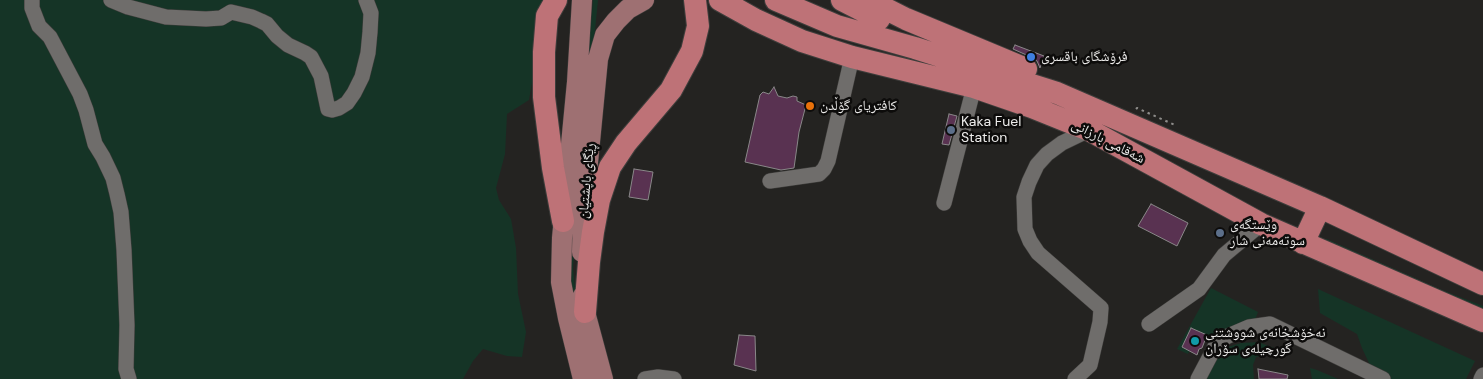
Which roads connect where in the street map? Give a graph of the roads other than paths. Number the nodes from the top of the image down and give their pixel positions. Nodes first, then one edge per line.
1 (32, 0) edge
2 (111, 0) edge
3 (366, 0) edge
4 (556, 0) edge
5 (582, 0) edge
6 (644, 0) edge
7 (694, 0) edge
8 (720, 0) edge
9 (776, 0) edge
10 (842, 0) edge
11 (868, 0) edge
12 (852, 57) junction
13 (974, 87) junction
14 (1057, 93) junction
15 (1106, 114) junction
16 (1089, 130) junction
17 (770, 181) dead end
18 (944, 203) dead end
19 (1320, 207) junction
20 (563, 221) junction
21 (1261, 224) junction
22 (1303, 242) junction
23 (1483, 284) edge
24 (585, 312) junction
25 (1483, 321) edge
26 (1149, 324) dead end
27 (1483, 376) edge
28 (128, 379) edge
29 (583, 379) edge
30 (603, 379) edge
31 (645, 379) edge
32 (674, 379) edge
33 (1074, 379) edge
34 (1198, 379) edge
35 (1383, 379) edge
36 (1482, 379) edge

1 - 28 street
2 - 3 street
4 - 20 highway
5 - 20 main road, ڕێگای باپشتیان
6 - 24 main road, ڕێگای باپشتیان
7 - 24 highway
8 - 12 highway, شەقامی بارزانی
9 - 14 highway, شەقامی بارزانی
10 - 14 highway
11 - 15 highway
12 - 13 highway, شەقامی بارزانی
12 - 17 street
13 - 16 highway, شەقامی بارزانی
13 - 18 street
14 - 15 highway, شەقامی بارزانی
15 - 19 highway, شەقامی بارزانی
16 - 21 highway, شەقامی بارزانی
16 - 33 street
19 - 22 highway
19 - 23 highway, شەقامی بارزانی
20 - 29 main road, ڕێگای باپشتیان
21 - 22 highway, شەقامی بارزانی
21 - 26 street
22 - 25 highway, شەقامی بارزانی
24 - 30 main road, ڕێگای باپشتیان
27 - 36 street
31 - 32 street
34 - 35 street

